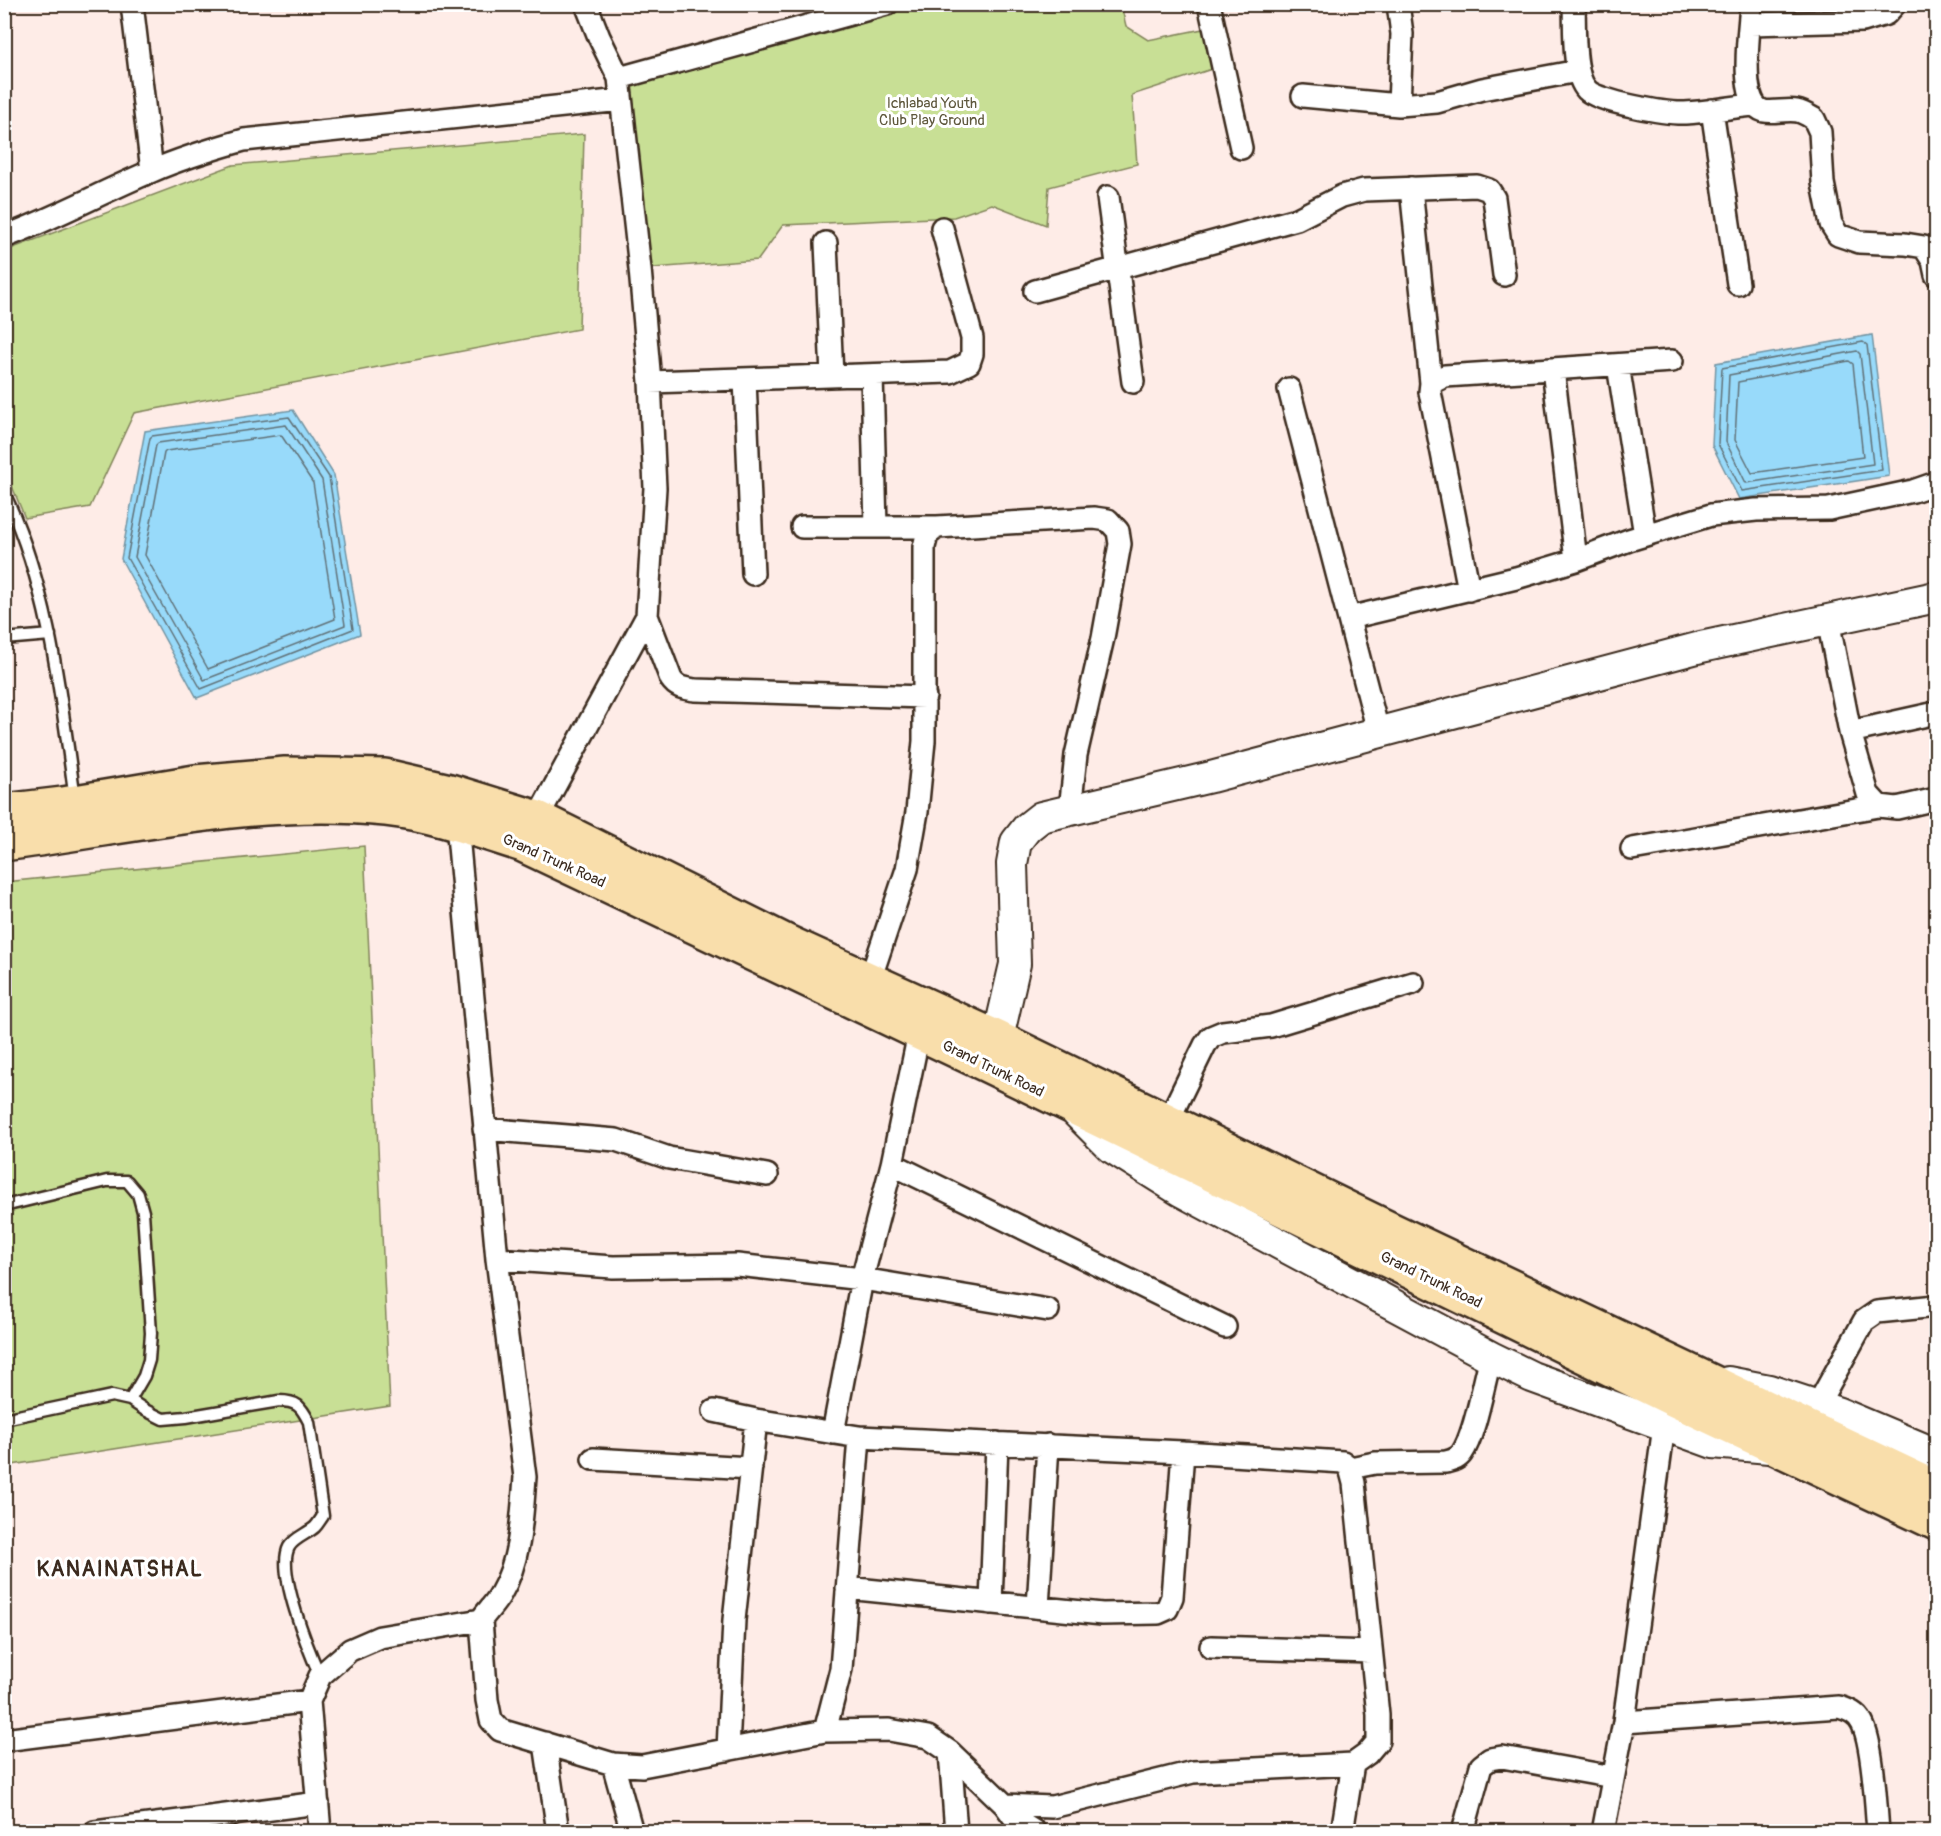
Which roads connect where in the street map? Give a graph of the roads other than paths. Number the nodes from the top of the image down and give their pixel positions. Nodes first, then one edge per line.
1 (132, 4) edge
2 (586, 4) edge
3 (887, 4) edge
4 (1209, 4) edge
5 (1398, 4) edge
6 (1574, 4) edge
7 (1894, 4) edge
8 (1751, 14) edge
9 (1578, 71) junction
10 (619, 78) junction
11 (1303, 96) dead end
12 (621, 100) junction
13 (1399, 105) junction
14 (1754, 105) junction
15 (1712, 110) junction
16 (1241, 148) dead end
17 (152, 171) junction
18 (1411, 188) junction
19 (1108, 197) dead end
20 (942, 228) dead end
21 (4, 237) edge
22 (826, 243) dead end
23 (1935, 265) edge
24 (1119, 268) junction
25 (1504, 275) dead end
26 (1738, 284) dead end
27 (1035, 291) dead end
28 (1672, 361) dead end
29 (1618, 364) junction
30 (1552, 369) junction
31 (872, 375) junction
32 (832, 376) junction
33 (745, 379) junction
34 (650, 382) junction
35 (1132, 382) dead end
36 (1431, 383) junction
37 (1289, 389) dead end
38 (1936, 483) edge
39 (4, 493) edge
40 (802, 527) dead end
41 (876, 527) junction
42 (937, 527) junction
43 (1645, 535) junction
44 (1576, 560) junction
45 (753, 574) dead end
46 (1469, 590) junction
47 (1936, 597) edge
48 (647, 616) junction
49 (1349, 618) junction
50 (1828, 620) junction
51 (50, 635) junction
52 (4, 639) edge
53 (925, 697) junction
54 (1936, 712) edge
55 (1378, 731) junction
56 (1850, 732) junction
57 (1936, 799) edge
58 (76, 802) junction
59 (1879, 806) junction
60 (1070, 810) junction
61 (4, 811) edge
62 (457, 824) junction
63 (531, 831) junction
64 (4, 844) edge
65 (1632, 849) dead end
66 (870, 980) junction
67 (1413, 983) dead end
68 (919, 1033) junction
69 (998, 1038) junction
70 (1070, 1105) junction
71 (1168, 1121) junction
72 (484, 1129) junction
73 (892, 1164) junction
74 (767, 1175) dead end
75 (4, 1206) edge
76 (497, 1259) junction
77 (862, 1279) junction
78 (1936, 1306) edge
79 (1048, 1310) dead end
80 (1226, 1327) dead end
81 (1491, 1357) junction
82 (1704, 1378) junction
83 (130, 1400) junction
84 (1817, 1406) junction
85 (714, 1411) dead end
86 (4, 1419) edge
87 (756, 1420) junction
88 (1664, 1426) junction
89 (833, 1433) junction
90 (859, 1437) junction
91 (997, 1443) junction
92 (1048, 1445) junction
93 (1778, 1449) junction
94 (1183, 1452) junction
95 (1936, 1454) edge
96 (592, 1459) dead end
97 (751, 1468) junction
98 (1350, 1468) junction
99 (1936, 1488) edge
100 (1936, 1523) edge
101 (847, 1588) junction
102 (991, 1602) junction
103 (1038, 1607) junction
104 (481, 1620) junction
105 (1211, 1647) dead end
106 (1371, 1652) junction
107 (320, 1676) junction
108 (309, 1701) junction
109 (1624, 1722) junction
110 (825, 1731) junction
111 (4, 1740) edge
112 (545, 1743) junction
113 (728, 1750) junction
114 (950, 1752) junction
115 (613, 1764) junction
116 (1353, 1764) junction
117 (1613, 1777) junction
118 (318, 1803) junction
119 (1005, 1805) junction
120 (95, 1832) edge
121 (320, 1832) edge
122 (558, 1832) edge
123 (633, 1832) edge
124 (956, 1832) edge
125 (1035, 1832) edge
126 (1342, 1832) edge
127 (1463, 1832) edge
128 (1603, 1832) edge
129 (1878, 1832) edge

1 - 17 street
2 - 10 street
3 - 10 street
4 - 16 street
5 - 13 street
6 - 9 street
7 - 8 street
8 - 14 street
9 - 13 street
9 - 15 street
10 - 12 street
11 - 13 street
12 - 17 street
12 - 34 street
14 - 15 street
14 - 23 street
15 - 26 street
17 - 21 street
18 - 24 street
18 - 25 street
18 - 36 street
19 - 24 street
20 - 31 street
22 - 32 street
24 - 27 street
24 - 35 street
28 - 29 street
29 - 30 street
29 - 43 street
30 - 36 street
30 - 44 street
31 - 32 street
31 - 41 street
32 - 33 street
33 - 34 street
33 - 45 street
34 - 48 street
36 - 46 street
37 - 49 street
38 - 43 street
39 - 51 lane
40 - 41 street
41 - 42 street
42 - 53 street
42 - 60 street
43 - 44 street
44 - 46 street
46 - 49 street
47 - 50 street
48 - 53 street
48 - 63 street
49 - 55 street
50 - 55 street
50 - 56 street
51 - 52 lane
51 - 58 lane
53 - 66 street
54 - 56 street
55 - 60 street
56 - 59 street
57 - 59 street
58 - 61 highway, Grand Trunk Road
58 - 63 highway, Grand Trunk Road
59 - 65 street
60 - 69 street
62 - 63 highway, Grand Trunk Road
62 - 64 highway, Grand Trunk Road
62 - 72 street
63 - 66 highway, Grand Trunk Road
63 - 68 highway, Grand Trunk Road
66 - 69 highway, Grand Trunk Road
67 - 71 street
68 - 70 highway, Grand Trunk Road
68 - 73 street
69 - 71 highway, Grand Trunk Road
70 - 81 street
70 - 93 highway, Grand Trunk Road
71 - 82 highway, Grand Trunk Road
72 - 74 street
72 - 76 street
73 - 77 street
73 - 80 street
75 - 83 lane
76 - 77 street
76 - 104 street
77 - 79 street
77 - 89 street
78 - 84 street
81 - 88 street
81 - 98 street
82 - 84 street
82 - 99 highway, Grand Trunk Road
83 - 86 lane
83 - 107 lane
84 - 95 street
85 - 87 street
87 - 89 street
87 - 97 street
88 - 93 street
88 - 109 street
89 - 90 street
90 - 91 street
90 - 101 street
91 - 92 street
91 - 102 street
92 - 94 street
92 - 103 street
93 - 100 highway, Grand Trunk Road
94 - 98 street
94 - 103 street
96 - 97 street
97 - 113 street
98 - 106 street
101 - 102 street
101 - 110 street
102 - 103 street
104 - 107 street
104 - 112 street
105 - 106 street
106 - 116 street
107 - 108 street
108 - 111 street
108 - 118 street
109 - 117 street
109 - 129 street
110 - 113 street
110 - 114 street
112 - 115 street
112 - 122 street
113 - 115 street
114 - 119 street
114 - 124 street
115 - 123 street
116 - 119 street
116 - 126 street
117 - 127 street
117 - 128 street
118 - 120 street
118 - 121 street
119 - 125 street

